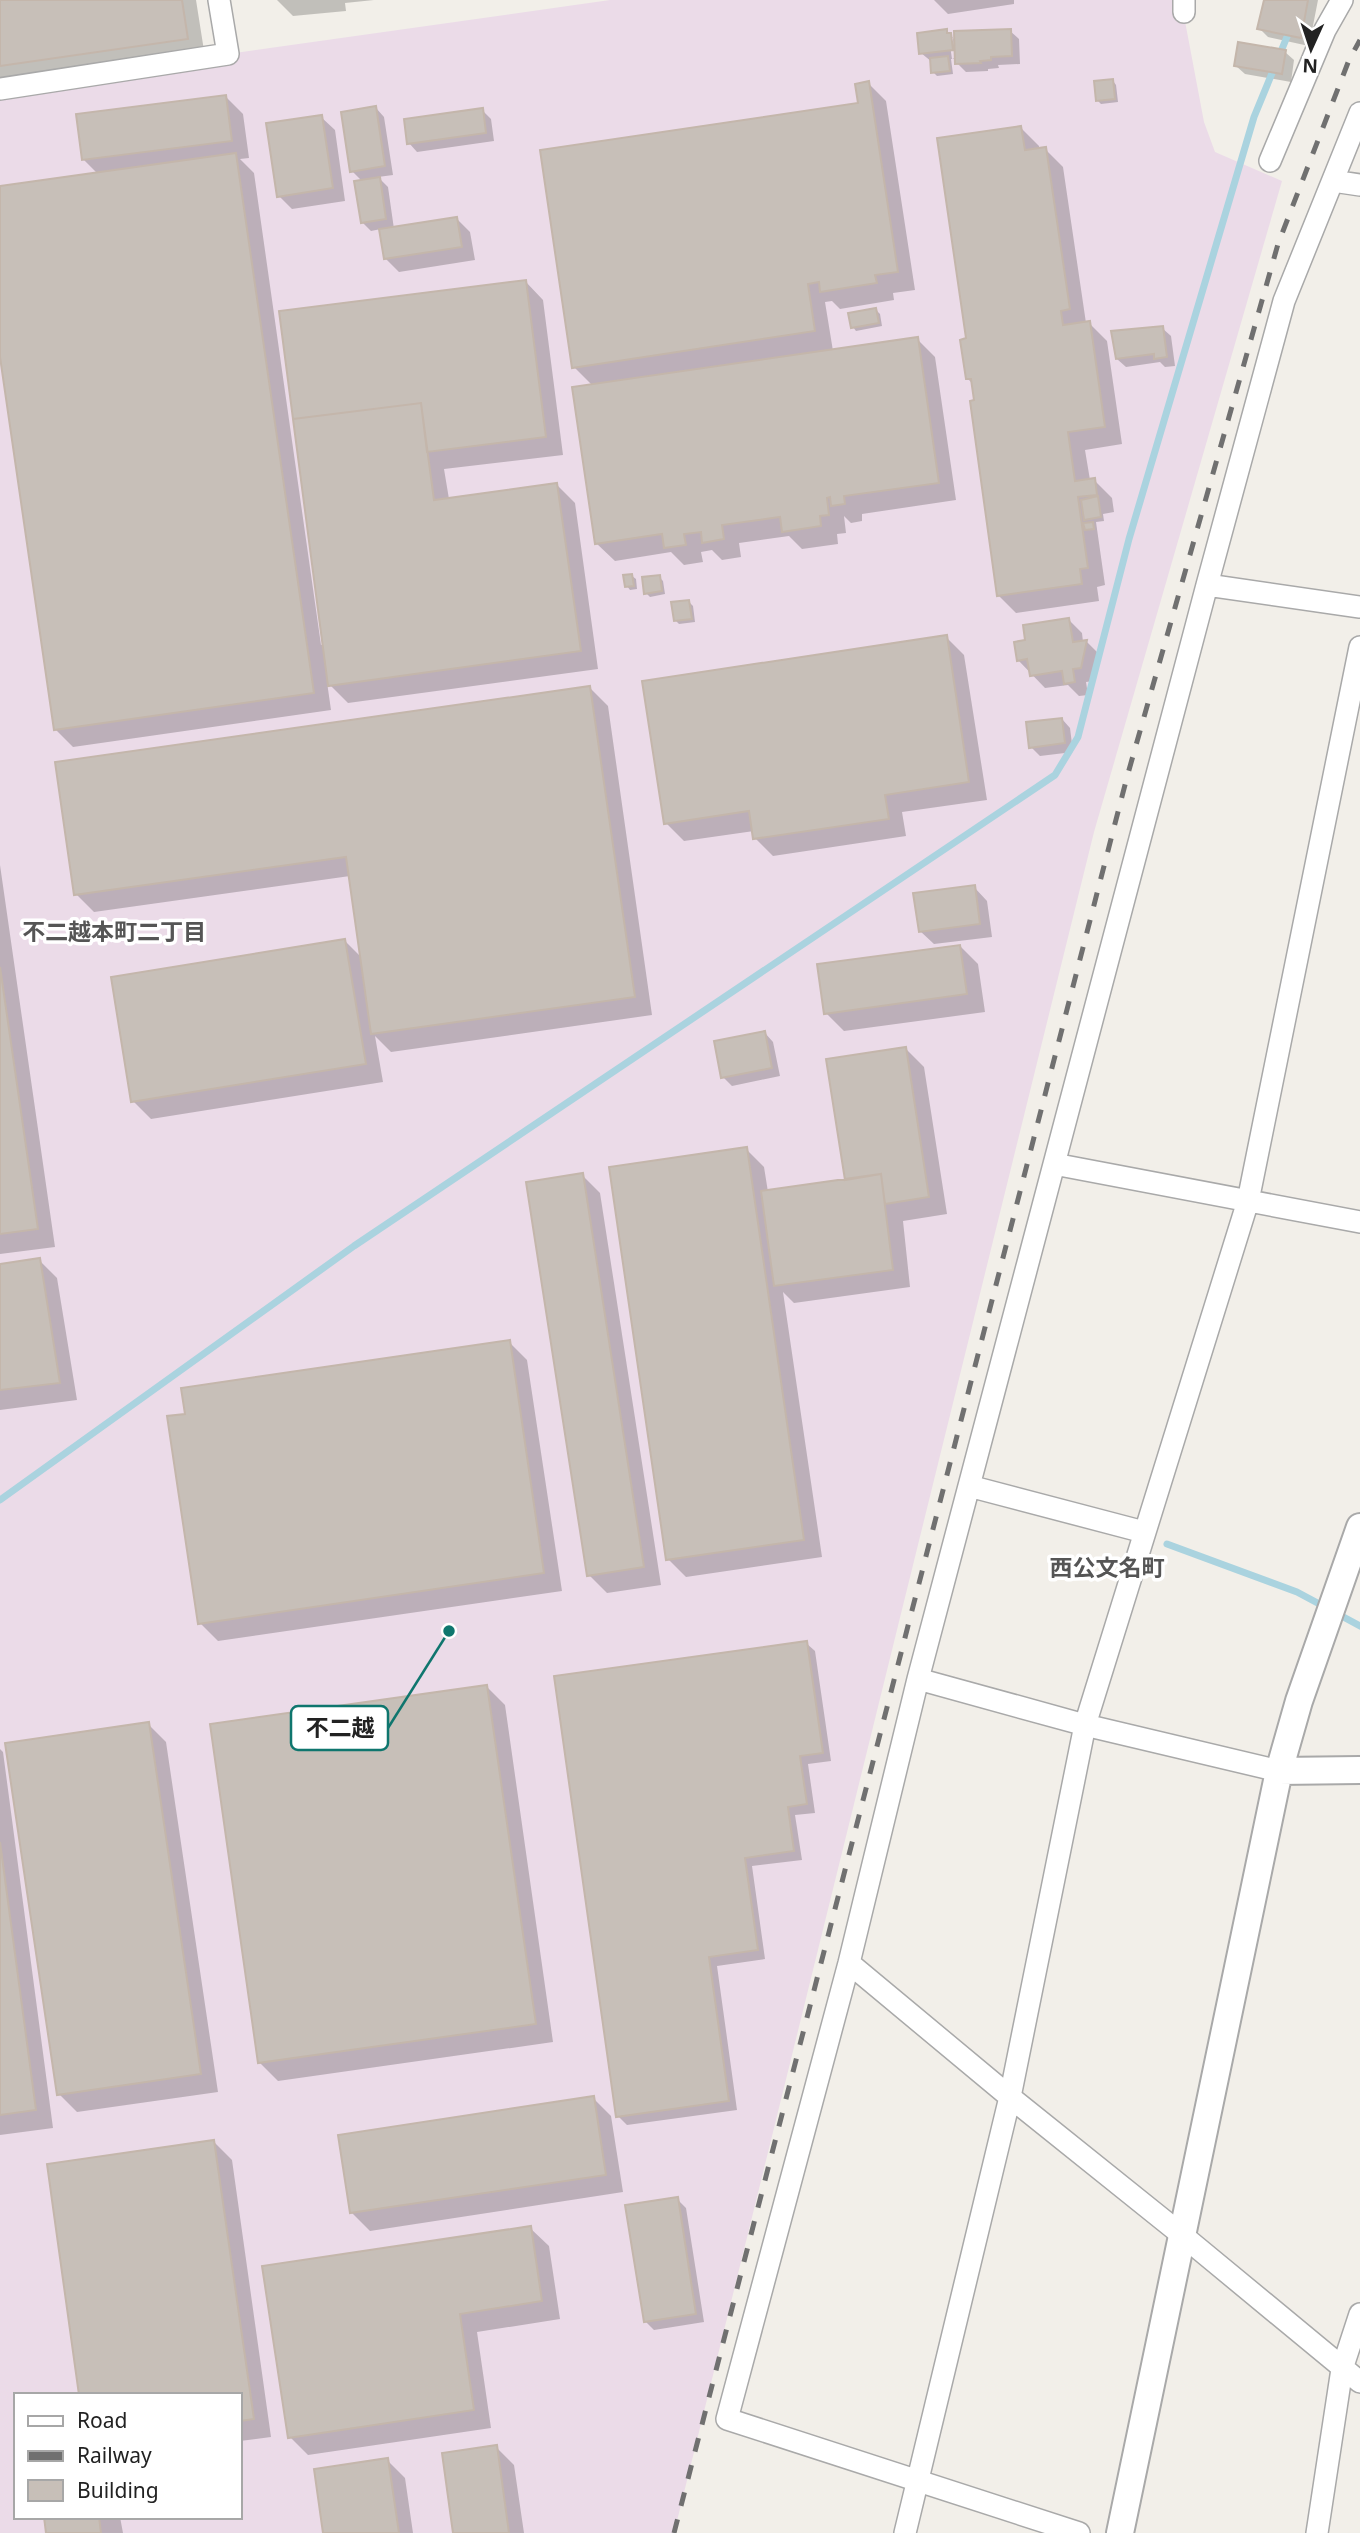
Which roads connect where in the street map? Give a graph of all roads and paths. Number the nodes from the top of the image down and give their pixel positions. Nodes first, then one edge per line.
1 (219, 0) edge
2 (1342, 0) edge
3 (0, 89) edge
4 (1360, 113) edge
5 (1270, 161) dead end
6 (1334, 181) junction
7 (1360, 185) edge
8 (1207, 585) junction
9 (1360, 607) edge
10 (1360, 647) edge
11 (1054, 1164) junction
12 (1248, 1201) junction
13 (1360, 1222) edge
14 (969, 1486) junction
15 (1360, 1527) edge
16 (1144, 1532) junction
17 (918, 1679) junction
18 (1085, 1725) junction
19 (1360, 1770) edge
20 (1279, 1771) junction
21 (849, 1963) junction
22 (1010, 2097) junction
23 (1182, 2235) junction
24 (1360, 2314) edge
25 (1342, 2369) junction
26 (1360, 2382) edge
27 (918, 2482) junction
28 (905, 2533) edge
29 (1079, 2533) edge
30 (1120, 2533) edge
31 (1317, 2533) edge

1 - 3 street
2 - 5 street
4 - 6 street
6 - 7 street
6 - 8 street
8 - 9 street
8 - 11 street
10 - 12 street
11 - 12 street
11 - 14 street
12 - 13 street
12 - 16 street
14 - 16 street
14 - 17 street
15 - 20 street
16 - 18 street
17 - 18 street
17 - 21 street
18 - 20 street
18 - 22 street
19 - 20 street
20 - 23 street
21 - 22 street
21 - 27 street
22 - 23 street
22 - 27 street
23 - 25 street
23 - 30 street
24 - 25 street
25 - 26 street
25 - 31 street
27 - 28 street
27 - 29 street

